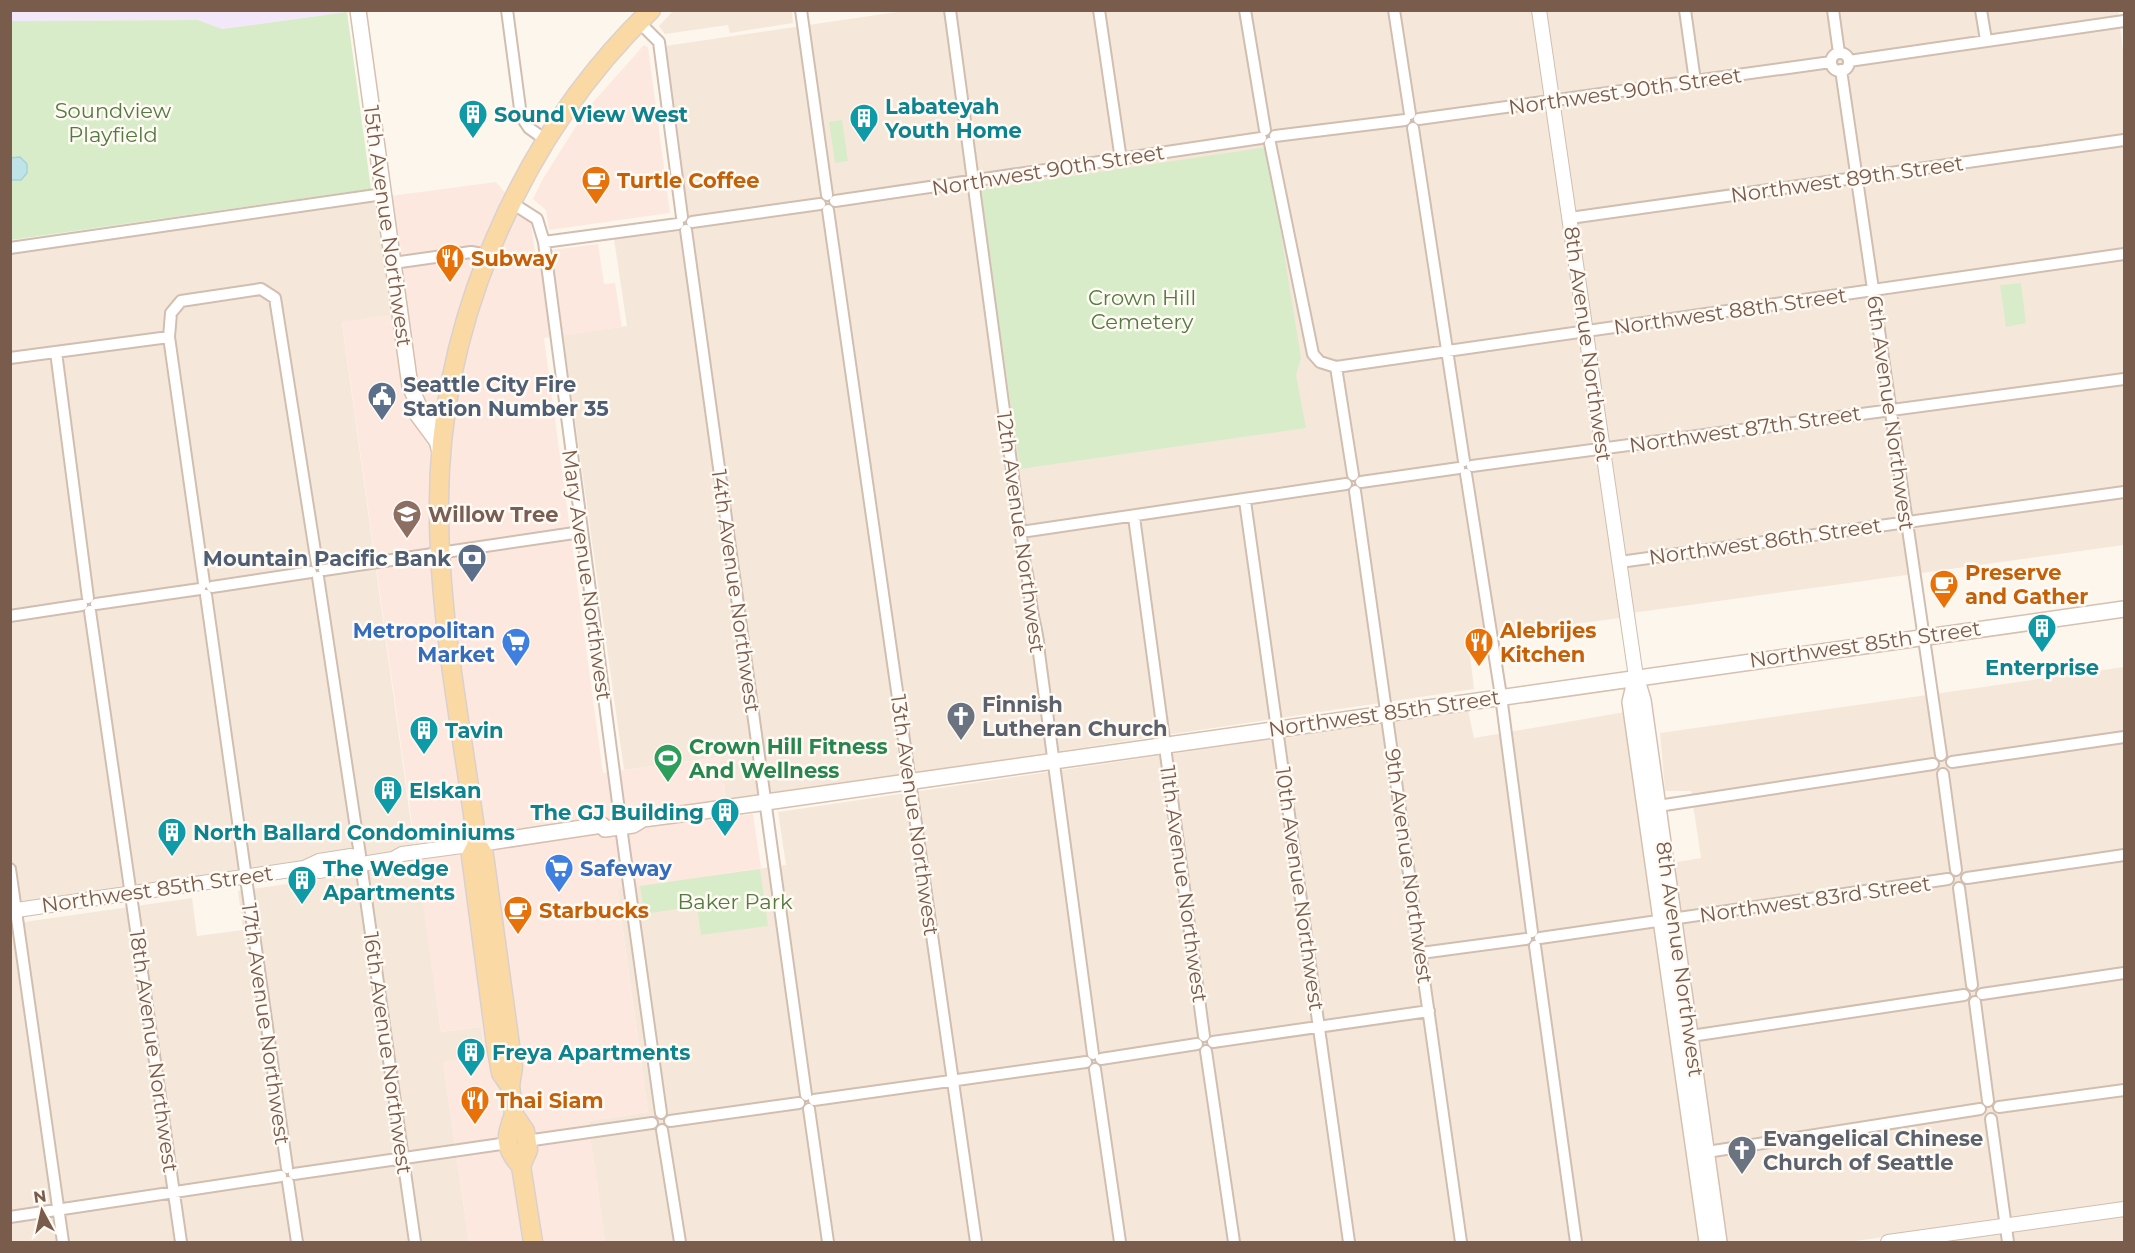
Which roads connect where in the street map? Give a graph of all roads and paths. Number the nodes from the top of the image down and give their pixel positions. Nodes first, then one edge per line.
1 (358, 10) edge
2 (507, 10) edge
3 (801, 10) edge
4 (950, 10) edge
5 (1099, 10) edge
6 (1245, 10) edge
7 (1394, 10) edge
8 (1539, 10) edge
9 (1685, 10) edge
10 (1833, 10) edge
11 (1981, 10) edge
12 (645, 16) edge
13 (2124, 21) edge
14 (1986, 40) junction
15 (1839, 53) junction
16 (1849, 61) junction
17 (1831, 62) junction
18 (1841, 70) junction
19 (1695, 81) junction
20 (1552, 100) junction
21 (1411, 120) junction
22 (1268, 137) junction
23 (2124, 140) edge
24 (547, 141) junction
25 (1121, 160) junction
26 (1857, 177) junction
27 (972, 182) junction
28 (383, 194) junction
29 (828, 202) junction
30 (512, 203) junction
31 (1570, 218) junction
32 (684, 223) junction
33 (544, 242) junction
34 (10, 248) edge
35 (2124, 254) edge
36 (489, 255) junction
37 (393, 263) junction
38 (1873, 291) junction
39 (171, 313) joint
40 (1586, 331) junction
41 (169, 337) junction
42 (1447, 350) junction
43 (56, 352) junction
44 (10, 357) edge
45 (1336, 367) junction
46 (2124, 379) edge
47 (410, 386) junction
48 (1891, 410) junction
49 (445, 424) junction
50 (1603, 448) junction
51 (442, 457) junction
52 (1465, 467) junction
53 (1354, 483) junction
54 (2124, 492) edge
55 (1245, 501) junction
56 (1134, 517) junction
57 (1907, 520) junction
58 (581, 532) junction
59 (1021, 532) junction
60 (440, 553) junction
61 (1620, 562) junction
62 (318, 571) junction
63 (206, 589) junction
64 (89, 605) junction
65 (2124, 609) edge
66 (10, 616) edge
67 (1924, 635) junction
68 (1636, 676) junction
69 (1501, 696) junction
70 (1387, 712) junction
71 (1277, 728) junction
72 (2124, 737) edge
73 (1165, 744) junction
74 (1941, 755) junction
75 (1052, 760) junction
76 (1952, 762) junction
77 (1933, 764) junction
78 (1943, 774) junction
79 (910, 781) junction
80 (765, 802) junction
81 (1658, 806) junction
82 (620, 823) junction
83 (477, 844) junction
84 (2124, 855) edge
85 (360, 860) junction
86 (10, 869) edge
87 (1956, 870) junction
88 (245, 876) junction
89 (1966, 878) junction
90 (1948, 879) junction
91 (1959, 888) junction
92 (132, 892) junction
93 (13, 910) edge
94 (1667, 920) junction
95 (1533, 939) junction
96 (1421, 953) junction
97 (2124, 973) edge
98 (1972, 985) junction
99 (1964, 995) junction
100 (1978, 998) junction
101 (1429, 1011) junction
102 (493, 1019) junction
103 (1320, 1027) junction
104 (1691, 1036) junction
105 (1205, 1043) junction
106 (510, 1047) junction
107 (1094, 1061) junction
108 (953, 1081) junction
109 (510, 1086) junction
110 (2124, 1090) edge
111 (1988, 1101) junction
112 (807, 1102) junction
113 (1999, 1107) junction
114 (1980, 1109) junction
115 (661, 1113) junction
116 (1991, 1119) junction
117 (670, 1121) junction
118 (652, 1123) junction
119 (663, 1131) junction
120 (517, 1142) junction
121 (1707, 1152) junction
122 (403, 1159) junction
123 (287, 1175) junction
124 (173, 1191) junction
125 (58, 1209) junction
126 (2124, 1209) edge
127 (10, 1216) edge
128 (2006, 1226) junction
129 (63, 1242) edge
130 (181, 1242) edge
131 (297, 1242) edge
132 (415, 1242) edge
133 (533, 1242) edge
134 (680, 1242) edge
135 (828, 1242) edge
136 (976, 1242) edge
137 (1120, 1242) edge
138 (1234, 1242) edge
139 (1349, 1242) edge
140 (1461, 1242) edge
141 (1576, 1242) edge
142 (1707, 1242) edge
143 (1719, 1242) edge
144 (1888, 1242) edge
145 (2008, 1242) edge

1 - 28 main road, 15th Avenue Northwest
2 - 24 street
3 - 29 street, 13th Avenue Northwest
4 - 27 street, 12th Avenue Northwest
5 - 25 street
6 - 22 street
7 - 21 street
8 - 20 street, 8th Avenue Northwest
9 - 19 street
10 - 15 street
11 - 14 street
12 - 24 main road
12 - 32 street, 14th Avenue Northwest
13 - 14 street
14 - 16 street
15 - 16 street
15 - 17 street
16 - 18 street
17 - 18 street
17 - 19 street, Northwest 90th Street
18 - 26 street, 6th Avenue Northwest
19 - 20 street, Northwest 90th Street
20 - 21 street, Northwest 90th Street
20 - 31 street, 8th Avenue Northwest
21 - 22 street, Northwest 90th Street
21 - 42 street
22 - 25 street, Northwest 90th Street
22 - 45 street
23 - 26 street, Northwest 89th Street
24 - 30 main road
25 - 27 street, Northwest 90th Street
26 - 31 street, Northwest 89th Street
26 - 38 street, 6th Avenue Northwest
27 - 29 street, Northwest 90th Street
27 - 59 street, 12th Avenue Northwest
28 - 34 street
28 - 37 main road, 15th Avenue Northwest
29 - 32 street, Northwest 90th Street
29 - 79 street, 13th Avenue Northwest
30 - 33 street, Mary Avenue Northwest
30 - 36 main road
31 - 40 street, 8th Avenue Northwest
32 - 33 street, Northwest 90th Street
32 - 80 street, 14th Avenue Northwest
33 - 58 street, Mary Avenue Northwest
35 - 38 street, Northwest 88th Street
36 - 37 street
36 - 49 main road
37 - 47 main road, 15th Avenue Northwest
38 - 40 street, Northwest 88th Street
38 - 48 street, 6th Avenue Northwest
39 - 41 street, 17th Avenue Northwest
39 - 62 street, 16th Avenue Northwest
40 - 42 street, Northwest 88th Street
40 - 50 street, 8th Avenue Northwest
41 - 43 street
41 - 63 street, 17th Avenue Northwest
42 - 45 street, Northwest 88th Street
42 - 52 street
43 - 44 street
43 - 64 street, 18th Avenue Northwest
45 - 53 street, 9th Avenue Northwest
46 - 48 street, Northwest 87th Street
47 - 49 main road, 15th Avenue Northwest
47 - 51 main road
48 - 50 street, Northwest 87th Street
48 - 57 street, 6th Avenue Northwest
49 - 51 main road
50 - 52 street, Northwest 87th Street
50 - 61 street, 8th Avenue Northwest
51 - 60 main road
52 - 53 street, Northwest 87th Street
52 - 69 street
53 - 55 street, Northwest 87th Street
53 - 70 street, 9th Avenue Northwest
54 - 57 street, Northwest 86th Street
55 - 56 street, Northwest 87th Street
55 - 71 street, 10th Avenue Northwest
56 - 59 street, Northwest 87th Street
56 - 73 street, 11th Avenue Northwest
57 - 61 street, Northwest 86th Street
57 - 67 street, 6th Avenue Northwest
58 - 60 street
58 - 82 street, Mary Avenue Northwest
59 - 75 street, 12th Avenue Northwest
60 - 62 street
60 - 83 main road
61 - 68 street, 8th Avenue Northwest
62 - 63 street
62 - 85 street, 16th Avenue Northwest
63 - 64 street
63 - 88 street, 17th Avenue Northwest
64 - 66 street
64 - 92 street, 18th Avenue Northwest
65 - 67 main road, Northwest 85th Street
67 - 68 main road, Northwest 85th Street
67 - 74 street, 6th Avenue Northwest
68 - 69 main road, Northwest 85th Street
68 - 81 main road, 8th Avenue Northwest
68 - 94 main road, 8th Avenue Northwest
69 - 70 main road, Northwest 85th Street
69 - 95 street
70 - 71 main road, Northwest 85th Street
70 - 96 street, 9th Avenue Northwest
71 - 73 main road, Northwest 85th Street
71 - 103 street, 10th Avenue Northwest
72 - 76 street
73 - 75 main road, Northwest 85th Street
73 - 105 street, 11th Avenue Northwest
74 - 76 street
74 - 77 street
75 - 79 main road, Northwest 85th Street
75 - 107 street, 12th Avenue Northwest
76 - 78 street
77 - 78 street
77 - 81 street
78 - 87 street
79 - 80 main road, Northwest 85th Street
79 - 108 street, 13th Avenue Northwest
80 - 82 main road, Northwest 85th Street
80 - 112 street, 14th Avenue Northwest
81 - 94 main road, 8th Avenue Northwest
82 - 83 main road, Northwest 85th Street
82 - 115 street, Mary Avenue Northwest
83 - 85 street, Northwest 85th Street
83 - 102 main road
83 - 106 main road
84 - 89 street
85 - 88 street, Northwest 85th Street
85 - 122 street, 16th Avenue Northwest
86 - 93 street
87 - 89 street
87 - 90 street
88 - 92 street, Northwest 85th Street
88 - 123 street, 17th Avenue Northwest
89 - 91 street
90 - 91 street
90 - 94 street, Northwest 83rd Street
91 - 98 street
92 - 93 street, Northwest 85th Street
92 - 124 street, 18th Avenue Northwest
93 - 125 street
94 - 95 street, Northwest 83rd Street
94 - 104 main road, 8th Avenue Northwest
94 - 142 main road, 8th Avenue Northwest
95 - 96 street, Northwest 83rd Street
95 - 141 street
96 - 101 street, 9th Avenue Northwest
97 - 100 street
98 - 99 street
98 - 100 street
99 - 100 street
99 - 104 street
100 - 111 street
101 - 103 street
101 - 140 street, 9th Avenue Northwest
102 - 106 main road
102 - 109 main road
103 - 105 street
103 - 139 street, 10th Avenue Northwest
104 - 121 main road, 8th Avenue Northwest
105 - 107 street
105 - 138 street, 11th Avenue Northwest
106 - 109 main road
107 - 108 street
107 - 137 street, 12th Avenue Northwest
108 - 112 street
108 - 136 street, 13th Avenue Northwest
109 - 120 main road
110 - 113 street
111 - 113 street
111 - 114 street
112 - 117 street
112 - 135 street, 14th Avenue Northwest
113 - 116 street
114 - 116 street
114 - 121 street
115 - 117 street
115 - 118 street
116 - 128 street
117 - 119 street
118 - 119 street
118 - 120 street
119 - 134 street
120 - 122 street
120 - 133 main road
121 - 143 main road, 8th Avenue Northwest
122 - 123 street
122 - 132 street, 16th Avenue Northwest
123 - 124 street
123 - 131 street, 17th Avenue Northwest
124 - 125 street
124 - 130 street, 18th Avenue Northwest
125 - 127 street
125 - 129 street
126 - 128 street
128 - 144 street
128 - 145 street

